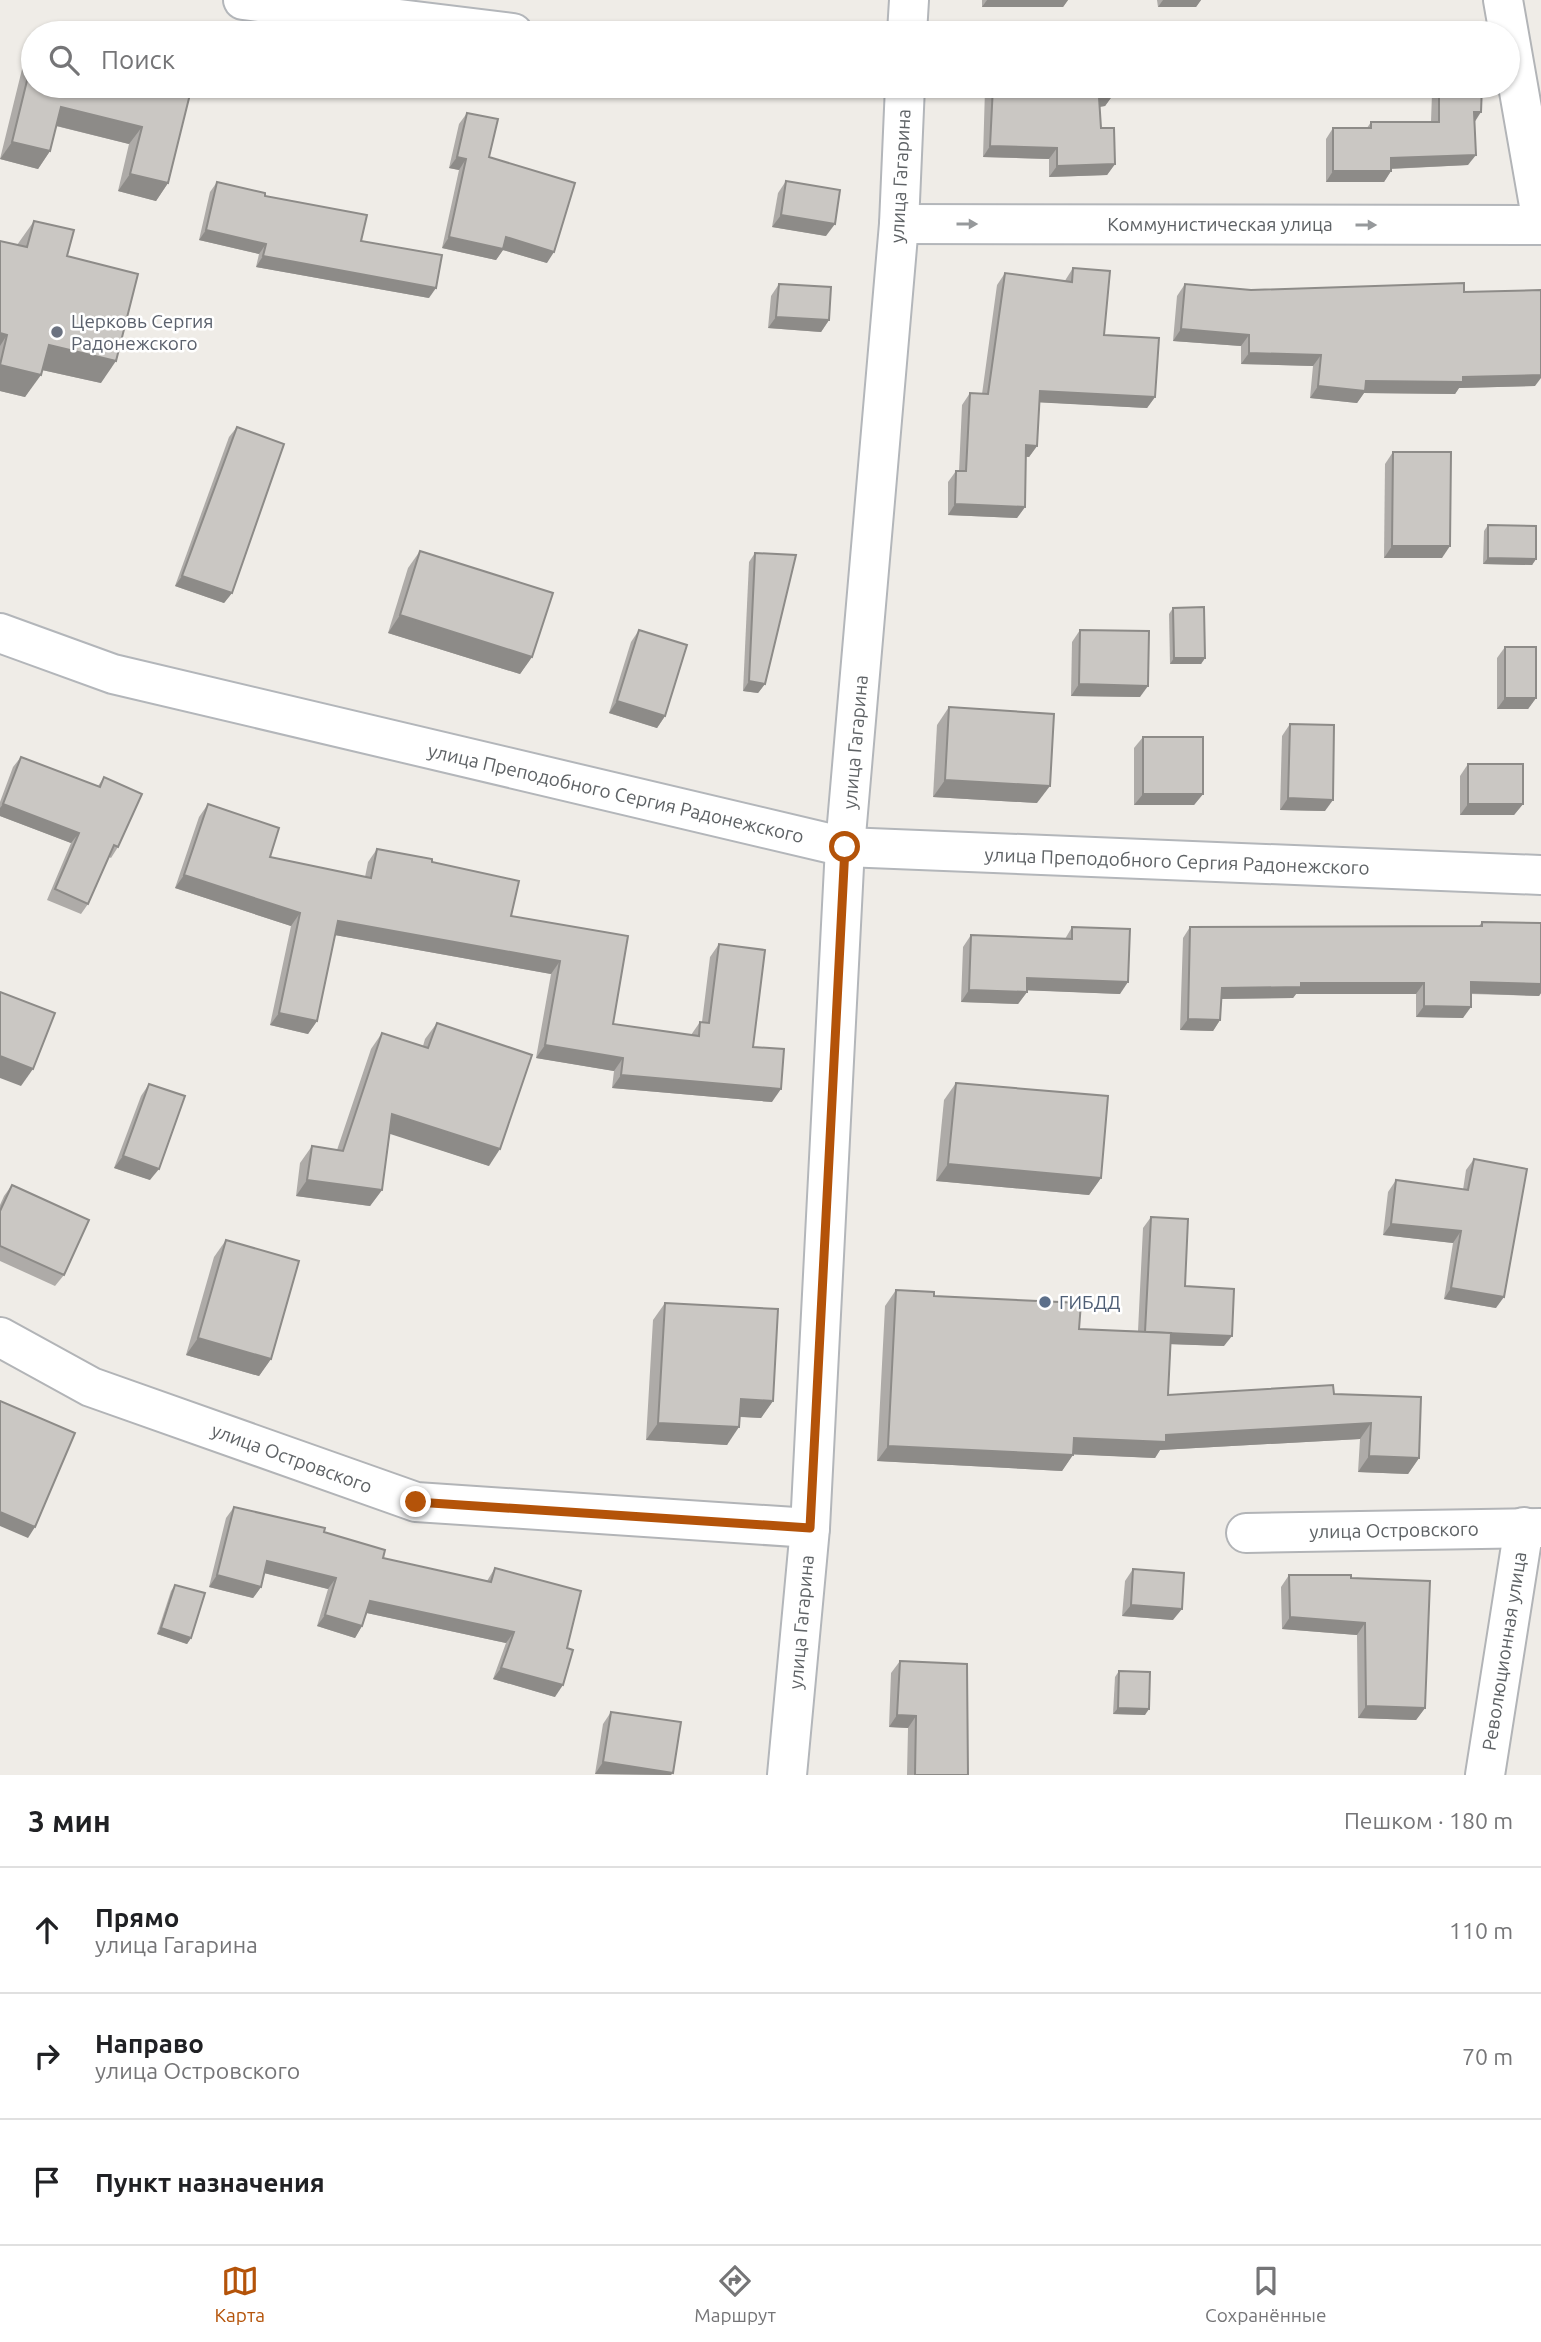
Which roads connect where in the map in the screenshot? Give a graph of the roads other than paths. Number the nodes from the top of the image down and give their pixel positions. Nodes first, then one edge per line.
1 (243, 0) edge
2 (909, 0) edge
3 (1503, 0) edge
4 (415, 21) edge
5 (908, 21) edge
6 (1507, 21) edge
7 (1520, 97) edge
8 (904, 98) edge
9 (1541, 217) edge
10 (899, 224) junction
11 (1541, 225) edge
12 (0, 633) edge
13 (845, 847) junction
14 (1541, 875) edge
15 (0, 1337) edge
16 (1532, 1527) edge
17 (810, 1528) junction
18 (1246, 1533) dead end
19 (787, 1775) edge
20 (1485, 1775) edge

1 - 4 street
2 - 5 street
3 - 6 street
7 - 9 street
8 - 10 street, улица Гагарина
10 -> 11 street, Коммунистическая улица
10 - 13 street, улица Гагарина
12 - 13 street, улица Преподобного Сергия Радонежского
13 - 14 street, улица Преподобного Сергия Радонежского
13 - 17 street, улица Гагарина
15 - 17 street, улица Островского
16 - 18 street, улица Островского
16 - 20 street, Революционная улица
17 - 19 street, улица Гагарина

